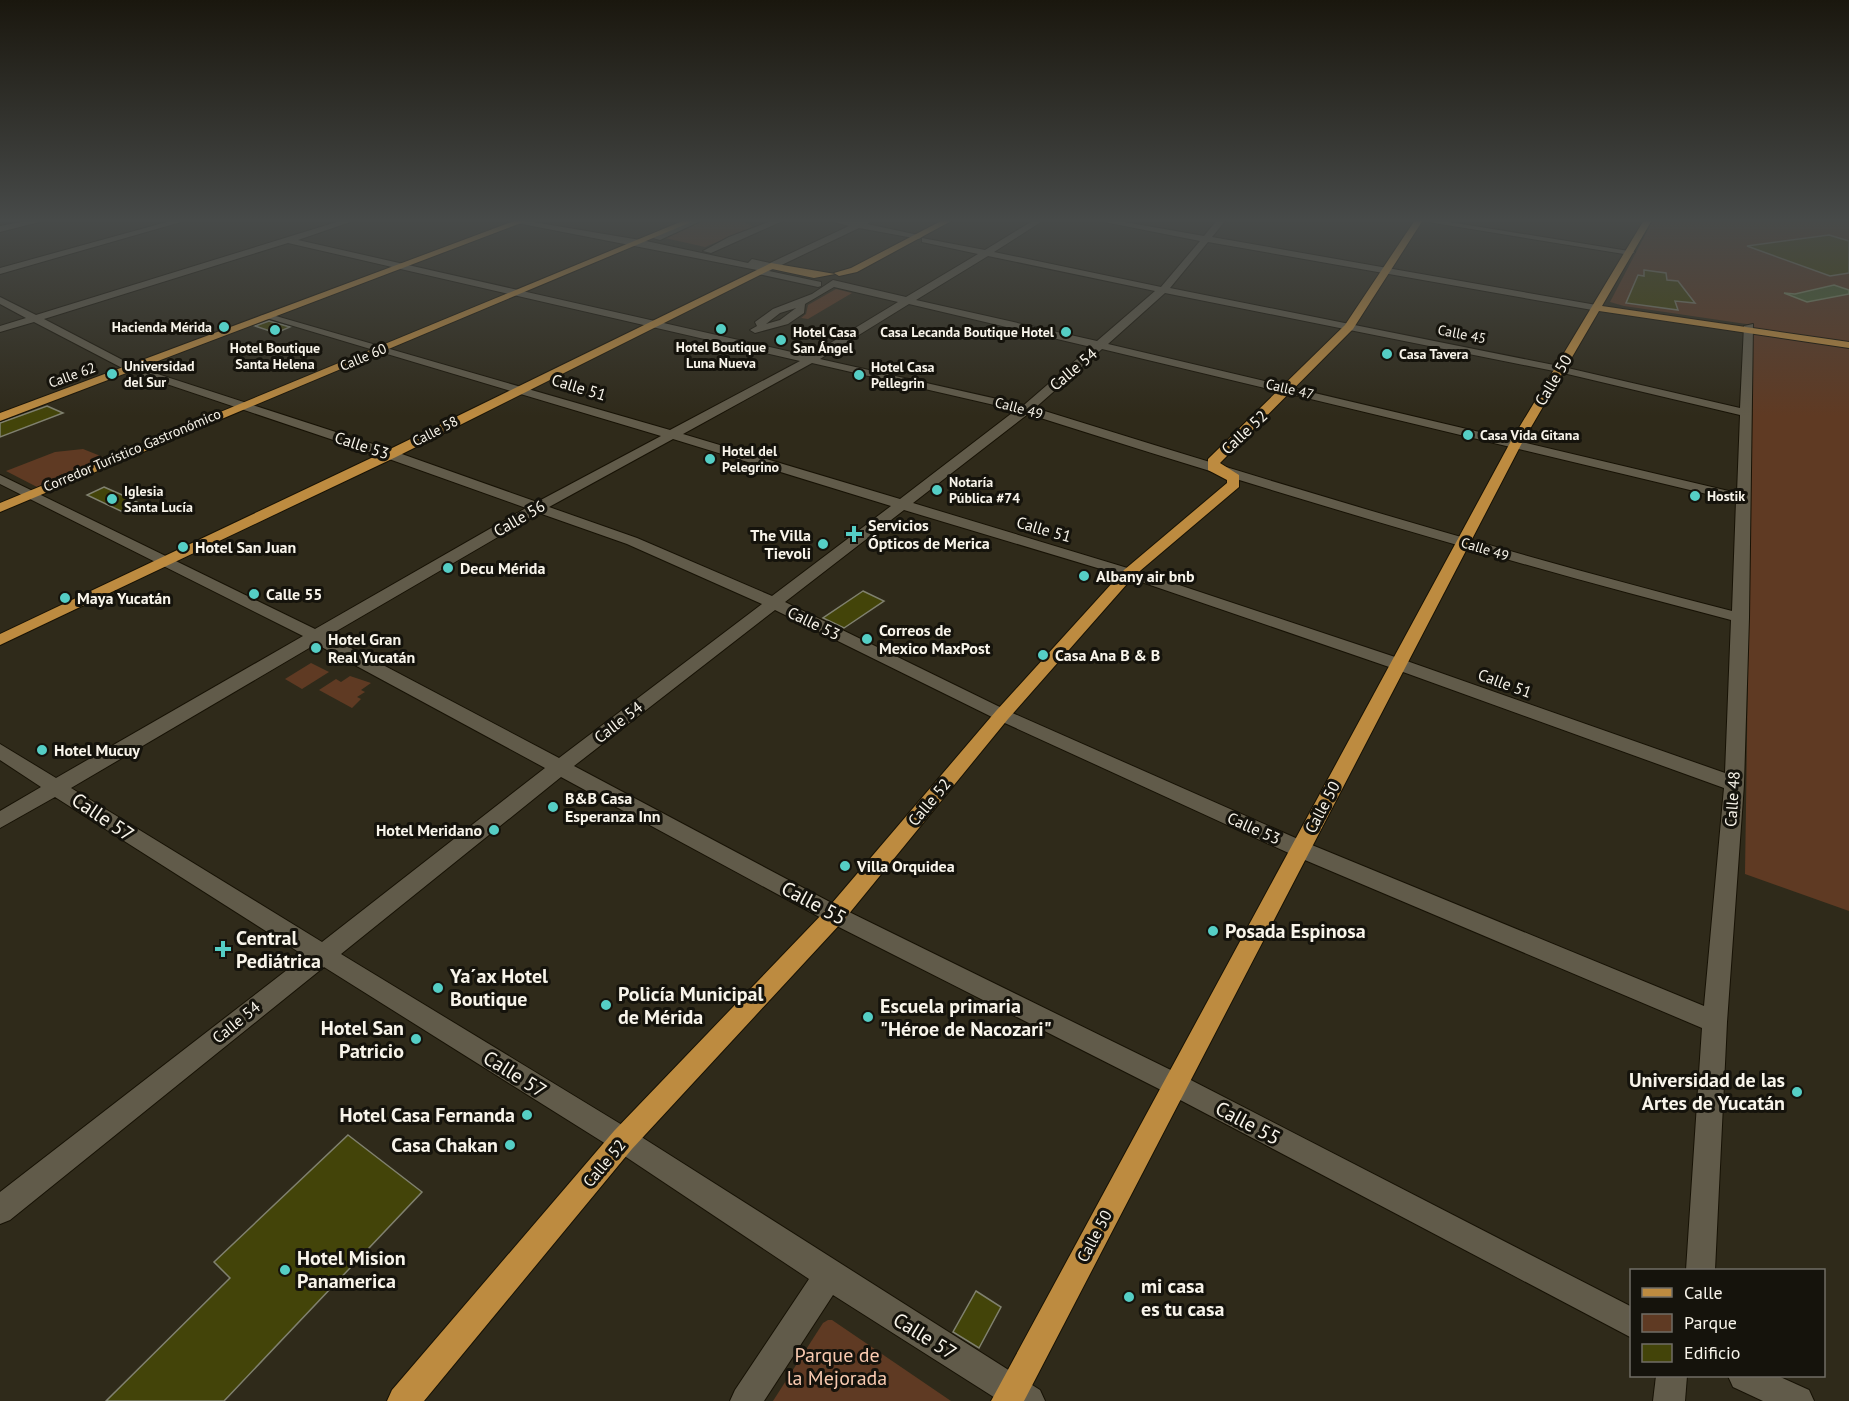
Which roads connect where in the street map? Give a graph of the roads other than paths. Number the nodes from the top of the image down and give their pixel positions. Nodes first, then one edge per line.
1 (141, 285) edge
2 (345, 285) edge
3 (495, 285) edge
4 (534, 285) edge
5 (536, 285) edge
6 (729, 285) edge
7 (823, 285) edge
8 (849, 285) edge
9 (939, 285) edge
10 (1141, 285) edge
11 (1167, 285) edge
12 (1375, 285) edge
13 (1470, 285) edge
14 (1611, 285) edge
15 (1163, 290) junction
16 (521, 291) junction
17 (0, 300) edge
18 (912, 303) junction
19 (1599, 307) junction
20 (265, 316) junction
21 (32, 319) junction
22 (654, 322) junction
23 (1349, 327) junction
24 (0, 328) edge
25 (1749, 332) junction
26 (1849, 340) edge
27 (734, 342) junction
28 (1849, 345) edge
29 (1101, 347) junction
30 (379, 350) junction
31 (810, 360) junction
32 (132, 369) junction
33 (1559, 369) junction
34 (520, 389) junction
35 (1289, 390) junction
36 (245, 405) junction
37 (1026, 409) junction
38 (1746, 413) junction
39 (0, 417) edge
40 (673, 434) junction
41 (1517, 443) junction
42 (391, 454) junction
43 (1219, 470) junction
44 (0, 472) edge
45 (0, 481) edge
46 (1726, 495) dead end
47 (34, 496) junction
48 (1744, 500) junction
49 (540, 506) junction
50 (901, 506) junction
51 (0, 508) edge
52 (1462, 542) junction
53 (165, 561) junction
54 (1129, 573) junction
55 (772, 602) junction
56 (1741, 618) junction
57 (315, 636) junction
58 (0, 639) edge
59 (1398, 664) junction
60 (1002, 715) junction
61 (0, 751) edge
62 (560, 767) junction
63 (1734, 784) junction
64 (57, 787) junction
65 (0, 820) edge
66 (1300, 849) junction
67 (835, 915) junction
68 (321, 954) junction
69 (1714, 1022) junction
70 (1174, 1084) junction
71 (623, 1140) junction
72 (0, 1210) edge
73 (1701, 1269) edge
74 (829, 1275) junction
75 (1630, 1322) edge
76 (1672, 1377) edge
77 (1746, 1377) edge
78 (1016, 1397) edge
79 (403, 1401) edge
80 (746, 1401) edge
81 (1669, 1401) edge
82 (1798, 1401) edge

1 - 21 street
2 - 20 main road, Calle 62
3 - 16 street, Calle 49
4 - 16 main road
5 - 16 street, Corredor Turístico Gastronómico
6 - 22 main road, Calle 58
7 - 27 street
8 - 18 street, Calle 47
9 - 18 street, Calle 56
10 - 15 street, Calle 45
11 - 15 street, Calle 54
12 - 23 main road, Calle 52
13 - 19 street
14 - 19 main road, Calle 50
15 - 23 street, Calle 45
15 - 29 street, Calle 54
16 - 22 street, Calle 49
16 - 30 street, Corredor Turístico Gastronómico
17 - 21 street, Calle 53
18 - 29 street, Calle 47
18 - 31 street, Calle 56
19 - 25 main road
19 - 25 main road
19 - 33 main road, Calle 50
20 - 30 street, Calle 51
20 - 32 main road, Calle 62
21 - 24 street
21 - 32 street, Calle 53
22 - 27 street, Calle 49
22 - 34 main road, Calle 58
23 - 33 street, Calle 45
23 - 35 main road, Calle 52
25 - 26 main road
25 - 28 main road
25 - 38 street, Calle 48
27 - 31 street, Calle 49
29 - 35 street, Calle 47
29 - 37 street, Calle 54
30 - 34 street, Calle 51
30 - 36 street, Corredor Turístico Gastronómico
31 - 37 street, Calle 49
31 - 40 street, Calle 56
32 - 36 street, Calle 53
32 - 39 main road, Calle 62
33 - 38 street, Calle 45
33 - 41 main road, Calle 50
34 - 40 street, Calle 51
34 - 42 main road, Calle 58
35 - 41 street
35 - 43 main road, Calle 52
36 - 42 street, Calle 53
36 - 44 street, Corredor Turístico Gastronómico
36 - 47 street, Corredor Turístico Gastronómico
37 - 43 street, Calle 49
37 - 50 street, Calle 54
38 - 48 street, Calle 48
40 - 49 street, Calle 56
40 - 50 street, Calle 51
41 - 46 street
41 - 48 street
41 - 52 main road, Calle 50
42 - 49 street, Calle 53
42 - 53 main road, Calle 58
43 - 52 street, Calle 49
43 - 54 main road, Calle 52
45 - 47 street, Calle 55
45 - 51 street, Corredor Turístico Gastronómico
47 - 51 street, Corredor Turístico Gastronómico
47 - 53 street, Calle 55
48 - 56 street, Calle 48
49 - 55 street, Calle 53
49 - 57 street, Calle 56
50 - 54 street, Calle 51
50 - 55 street, Calle 54
52 - 56 street, Calle 49
52 - 59 main road, Calle 50
53 - 57 street, Calle 55
53 - 58 main road, Calle 58
54 - 59 street, Calle 51
54 - 60 main road, Calle 52
55 - 60 street, Calle 53
55 - 62 street, Calle 54
56 - 63 street, Calle 48
57 - 62 street, Calle 55
57 - 64 street, Calle 56
59 - 63 street, Calle 51
59 - 66 main road, Calle 50
60 - 66 street, Calle 53
60 - 67 main road, Calle 52
61 - 64 street, Calle 57
62 - 67 street, Calle 55
62 - 68 street, Calle 54
63 - 69 street, Calle 48
64 - 65 street, Calle 56
64 - 68 street, Calle 57
66 - 69 street, Calle 53
66 - 70 main road, Calle 50
67 - 70 street, Calle 55
67 - 71 main road, Calle 52
68 - 71 street, Calle 57
68 - 72 street, Calle 54
69 - 73 street, Calle 48
70 - 75 street, Calle 55
70 - 78 main road, Calle 50
71 - 74 street, Calle 57
71 - 79 main road, Calle 52
74 - 78 street, Calle 57
74 - 80 street
76 - 81 street
77 - 82 street

